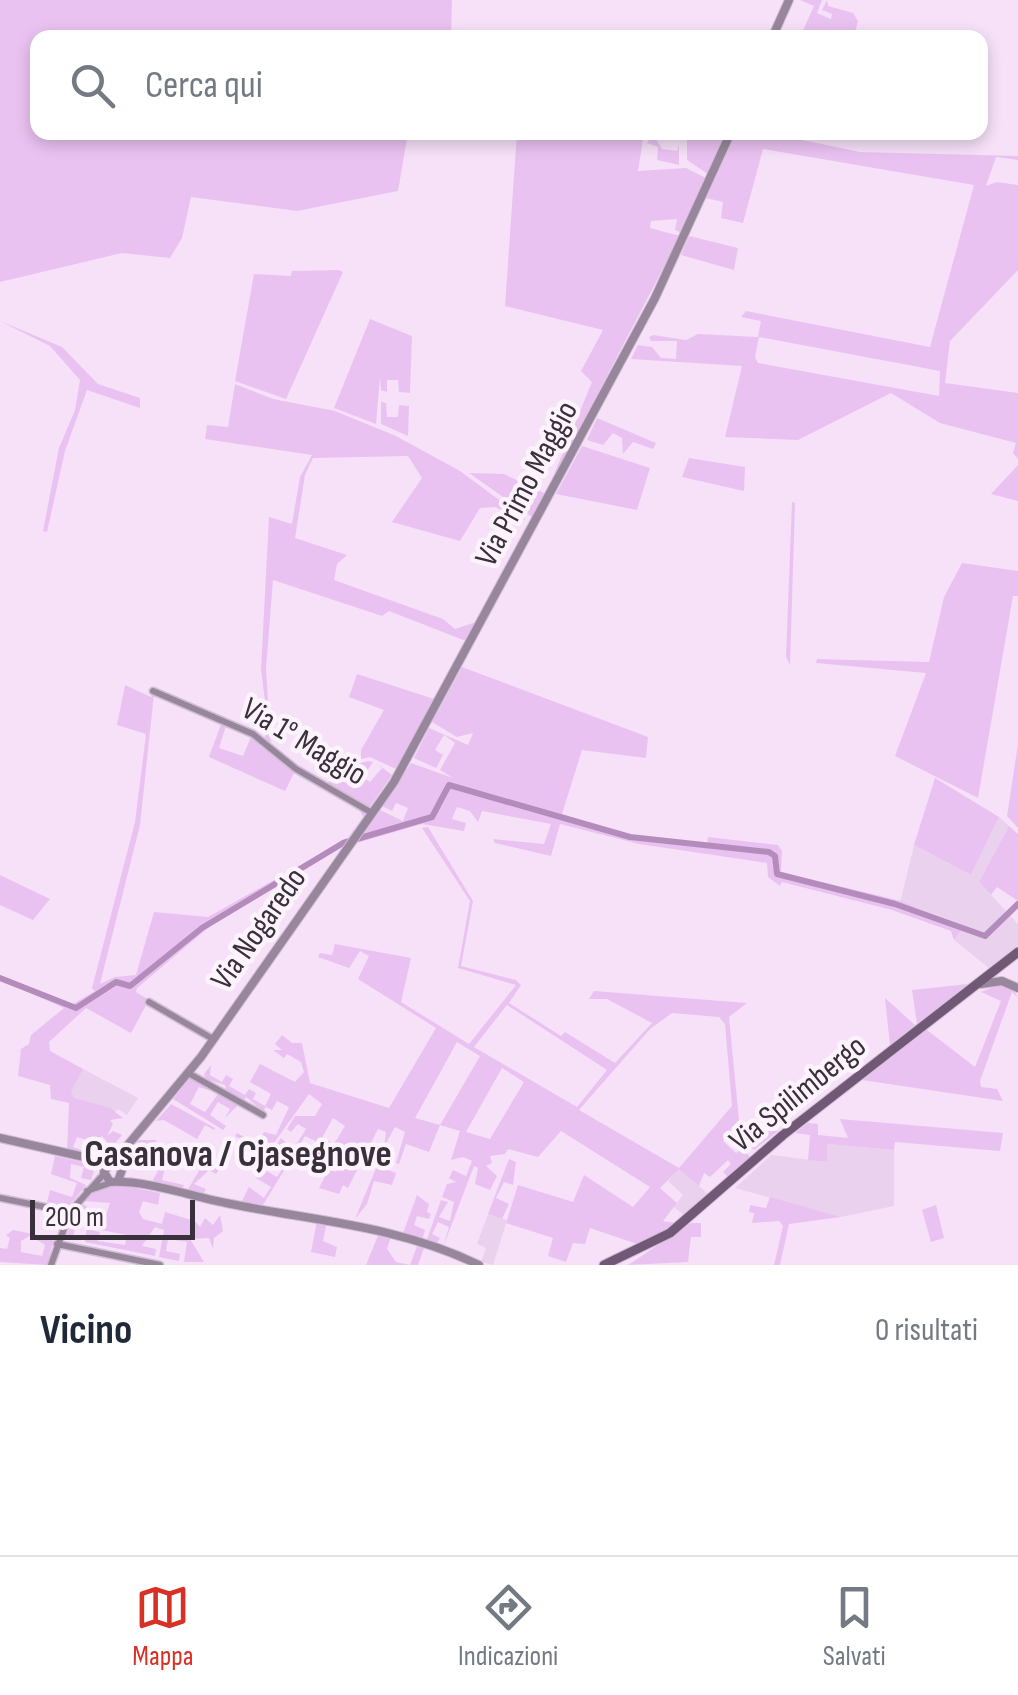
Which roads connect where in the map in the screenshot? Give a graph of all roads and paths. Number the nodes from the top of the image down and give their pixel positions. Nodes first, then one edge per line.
1 (789, 0) edge
2 (776, 30) edge
3 (727, 140) edge
4 (153, 691) dead end
5 (372, 814) junction
6 (350, 844) joint
7 (1018, 952) edge
8 (972, 987) junction
9 (1018, 988) edge
10 (148, 1002) dead end
11 (213, 1039) junction
12 (188, 1073) junction
13 (263, 1116) dead end
14 (0, 1138) edge
15 (112, 1169) junction
16 (116, 1182) junction
17 (137, 1182) junction
18 (86, 1192) junction
19 (0, 1198) edge
20 (70, 1212) junction
21 (56, 1244) junction
22 (51, 1265) edge
23 (160, 1265) edge
24 (476, 1265) edge
25 (604, 1265) edge

1 - 2 street
3 - 5 street, Via Primo Maggio
4 - 5 street, Via 1° Maggio
5 - 6 street, Via Primo Maggio
6 - 11 street, Via Nogaredo
7 - 8 main road, Via Spilimbergo
8 - 9 street
8 - 25 main road, Via Spilimbergo
10 - 11 street, Via Nogaredo
11 - 12 street, Via Nogaredo
12 - 13 street
12 - 15 street, Via Nogaredo
14 - 15 street
15 - 16 street
15 - 16 street
15 - 17 street
15 - 18 street, Via Nogaredo
16 - 17 street
16 - 18 street
17 - 24 street
18 - 20 street, Via Nogaredo
19 - 20 street
20 - 21 street, Via Nogaredo
21 - 22 street, Via Nogaredo
21 - 23 street

